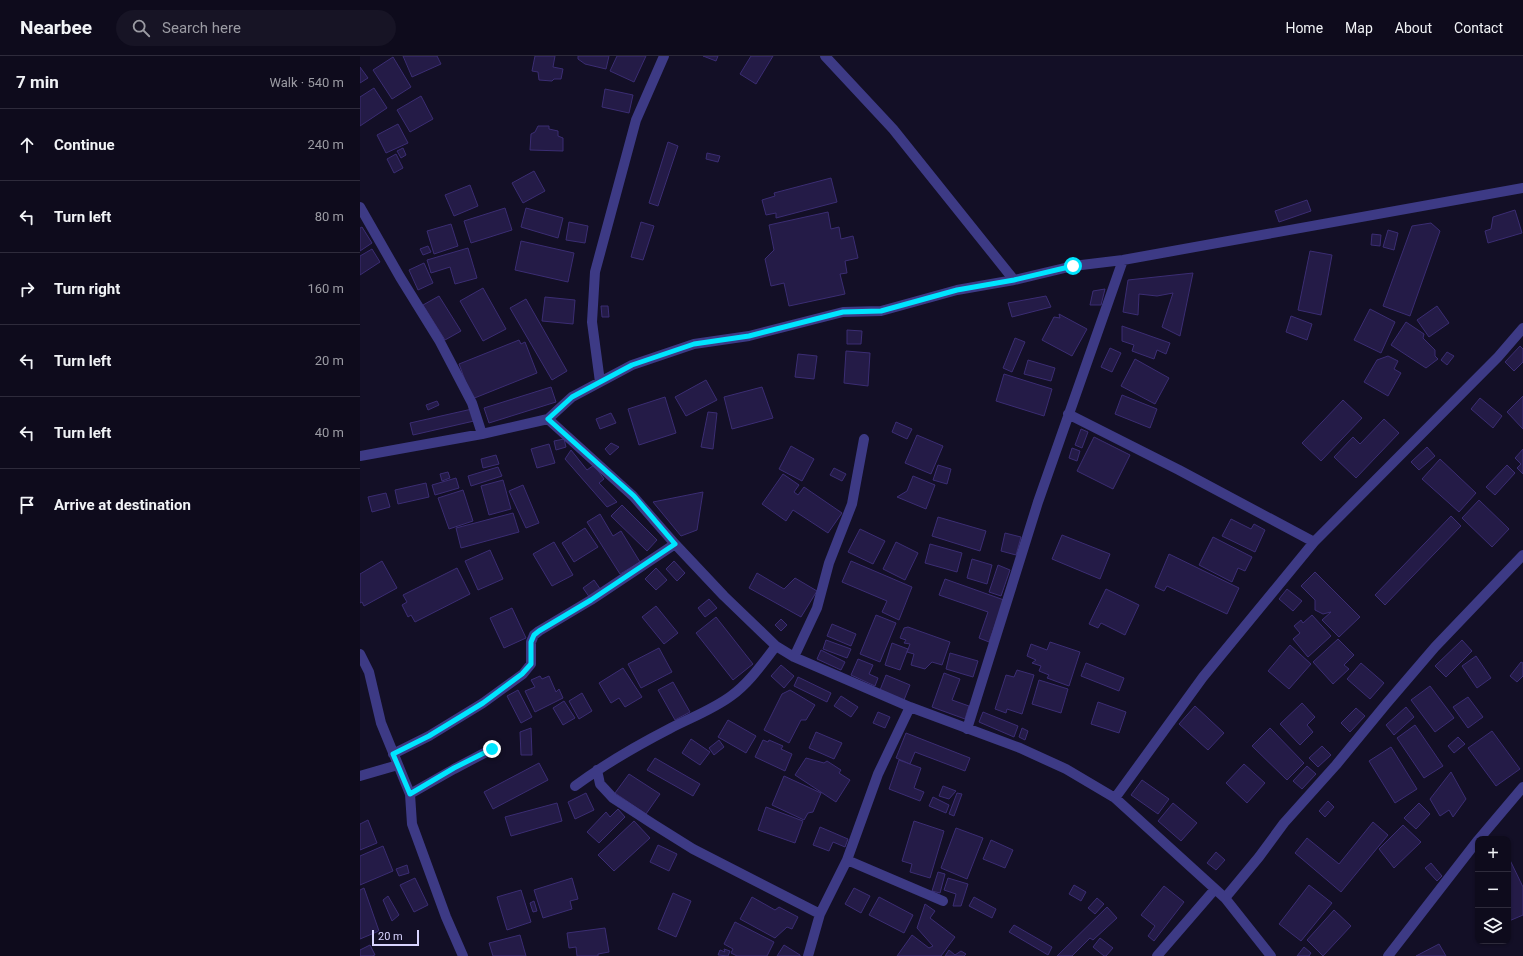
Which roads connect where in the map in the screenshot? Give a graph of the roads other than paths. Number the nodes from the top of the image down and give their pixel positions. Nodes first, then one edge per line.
1 (664, 56) edge
2 (825, 56) edge
3 (1523, 188) edge
4 (360, 207) edge
5 (1123, 260) junction
6 (1014, 280) junction
7 (1523, 328) edge
8 (600, 382) junction
9 (1068, 414) junction
10 (548, 419) junction
11 (482, 434) junction
12 (864, 439) dead end
13 (360, 456) edge
14 (1314, 542) junction
15 (675, 544) junction
16 (1523, 555) edge
17 (776, 646) junction
18 (360, 654) edge
19 (794, 656) junction
20 (910, 707) junction
21 (967, 729) junction
22 (492, 749) dead end
23 (393, 754) junction
24 (398, 766) junction
25 (597, 770) junction
26 (360, 776) edge
27 (575, 786) dead end
28 (1523, 787) edge
29 (410, 794) junction
30 (1115, 798) junction
31 (1481, 836) edge
32 (1475, 843) edge
33 (847, 860) junction
34 (1215, 889) junction
35 (1225, 898) junction
36 (943, 901) dead end
37 (820, 914) junction
38 (463, 956) edge
39 (808, 956) edge
40 (1157, 956) edge
41 (1272, 956) edge
42 (1388, 956) edge

1 - 8 street
2 - 6 street
3 - 5 street
4 - 11 street
5 - 6 street
5 - 9 street
6 - 8 street
7 - 14 street
8 - 10 street
9 - 14 street
9 - 21 street
10 - 11 street
10 - 15 street
11 - 13 street
12 - 19 street
14 - 30 street
15 - 17 street
15 - 23 street
16 - 35 street
17 - 19 street
17 - 25 street
18 - 23 street
19 - 20 street
20 - 21 street
20 - 33 street
21 - 30 street
22 - 29 street
23 - 24 street
24 - 26 street
24 - 29 street
25 - 27 street
25 - 37 street
28 - 31 street
29 - 38 street
30 - 34 street
32 - 42 street
33 - 36 street
33 - 37 street
34 - 35 street
34 - 40 street
35 - 41 street
37 - 39 street

